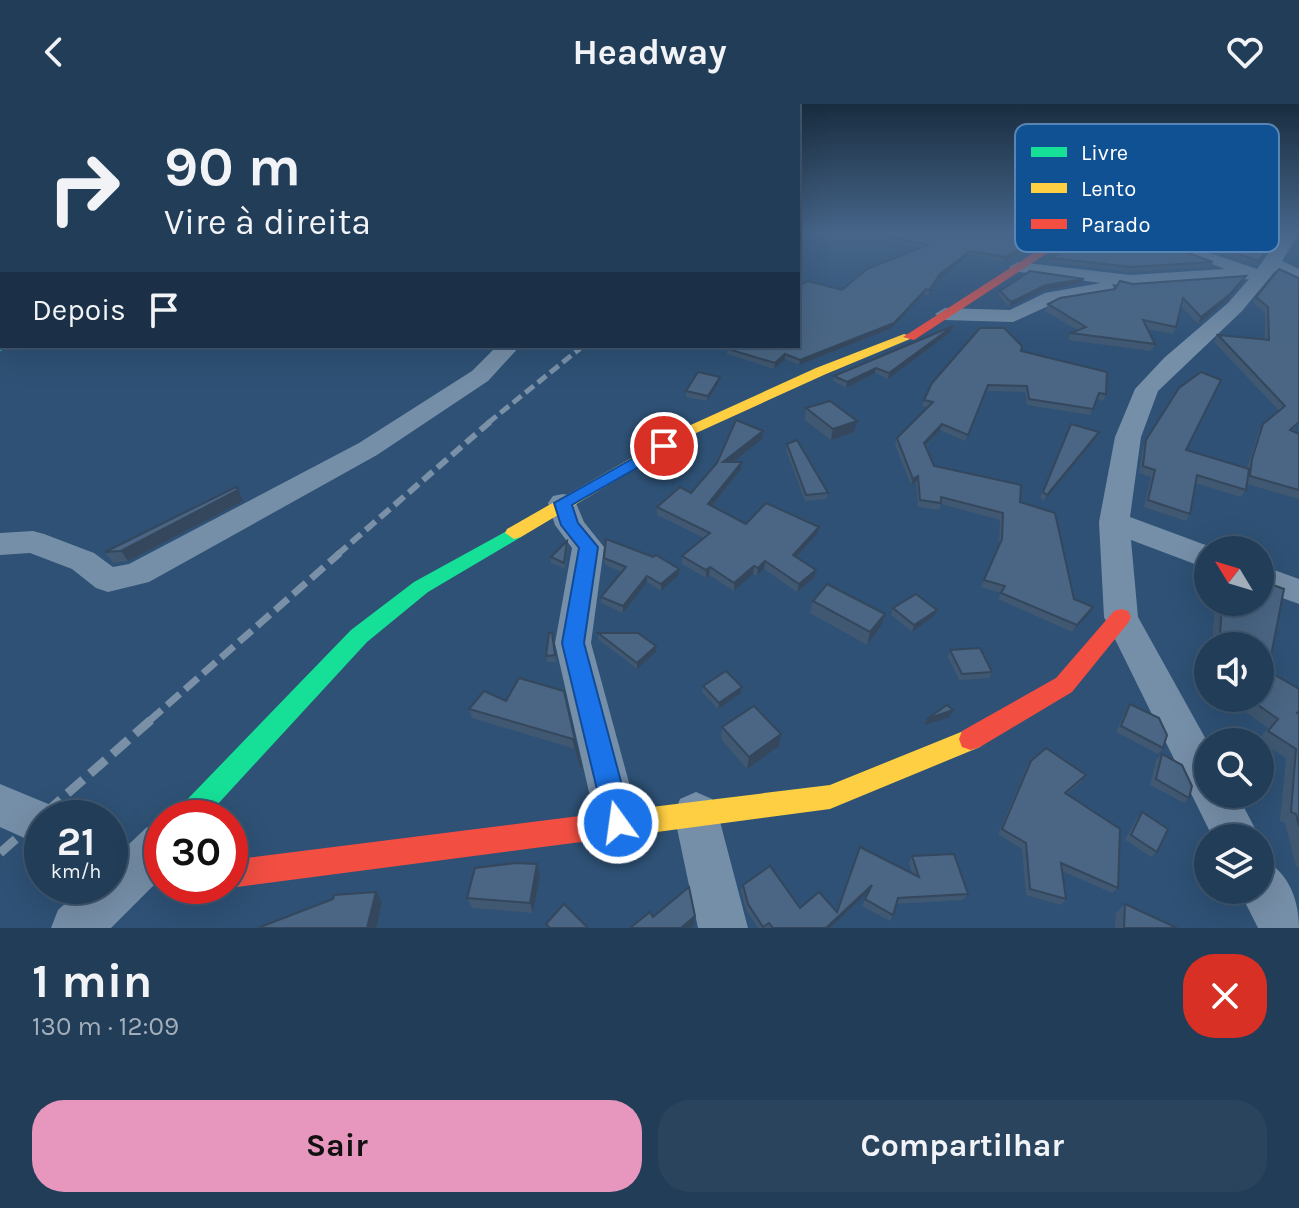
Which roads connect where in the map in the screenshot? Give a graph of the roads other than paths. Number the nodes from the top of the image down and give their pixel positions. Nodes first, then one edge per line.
1 (1013, 270) edge
2 (1046, 270) edge
3 (1279, 272) edge
4 (1130, 281) junction
5 (945, 314) junction
6 (507, 348) edge
7 (563, 503) junction
8 (1114, 522) junction
9 (0, 544) edge
10 (1194, 553) edge
11 (1274, 582) edge
12 (1299, 592) edge
13 (1121, 617) junction
14 (1194, 758) edge
15 (204, 800) edge
16 (0, 805) edge
17 (696, 814) junction
18 (24, 816) edge
19 (618, 823) junction
20 (144, 865) edge
21 (248, 872) edge
22 (131, 881) edge
23 (1272, 904) edge
24 (76, 928) edge
25 (723, 928) edge
26 (1285, 928) edge

1 - 5 street
2 - 4 street
3 - 4 street
3 - 8 street
4 - 5 street
5 - 7 street
6 - 9 street
7 - 15 street
7 - 19 street
8 - 10 street
8 - 13 street
11 - 12 street
13 - 14 street
13 - 17 street
16 - 18 street
17 - 19 street
17 - 25 street
19 - 21 street
20 - 22 street
22 - 24 street
23 - 26 street

